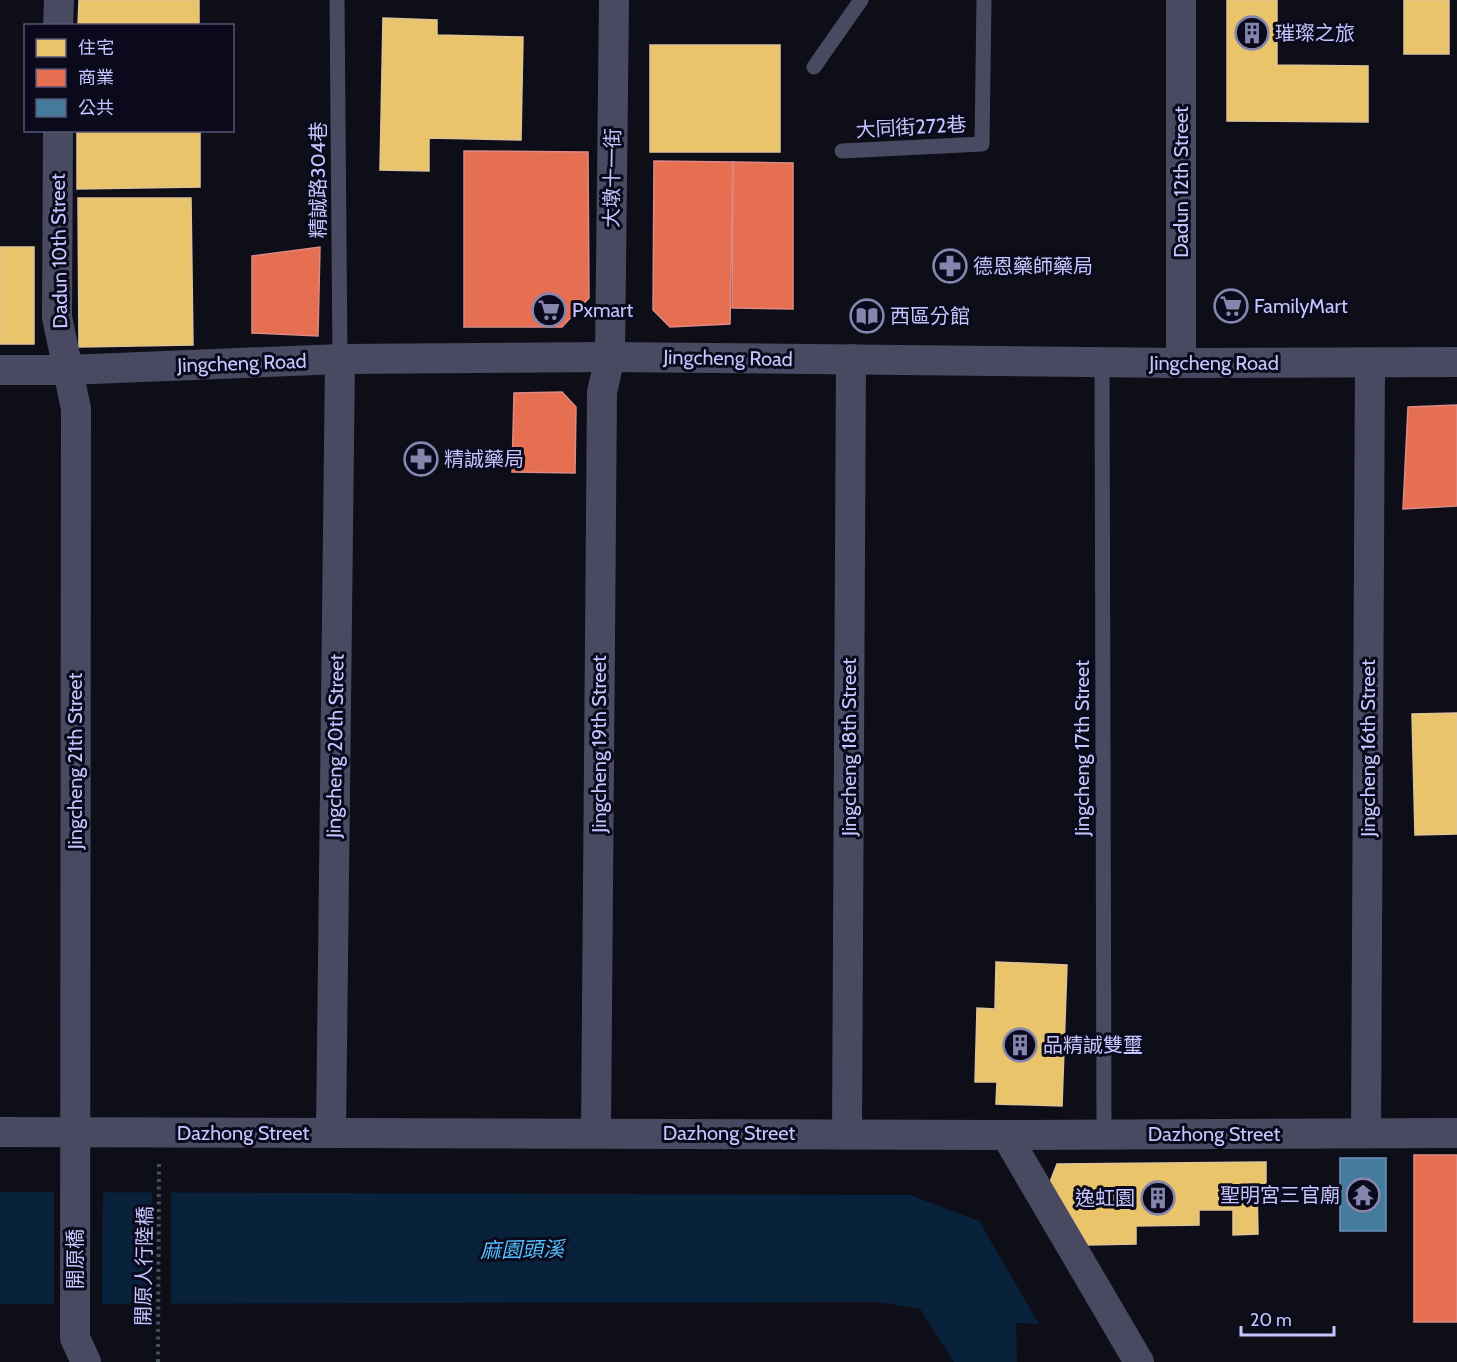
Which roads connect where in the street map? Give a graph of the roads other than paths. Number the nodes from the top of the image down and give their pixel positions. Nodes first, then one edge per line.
1 (58, 0) edge
2 (337, 0) edge
3 (614, 0) edge
4 (861, 0) edge
5 (984, 0) edge
6 (1181, 0) edge
7 (58, 24) edge
8 (814, 67) dead end
9 (58, 132) edge
10 (842, 151) dead end
11 (610, 357) junction
12 (340, 359) junction
13 (851, 359) junction
14 (1102, 362) junction
15 (1457, 362) edge
16 (1181, 363) junction
17 (1370, 363) junction
18 (0, 370) edge
19 (67, 370) junction
20 (0, 1132) edge
21 (596, 1132) junction
22 (331, 1133) junction
23 (1366, 1133) junction
24 (1457, 1133) edge
25 (847, 1134) junction
26 (1104, 1134) junction
27 (1006, 1135) junction
28 (75, 1143) junction
29 (80, 1350) edge
30 (1139, 1362) edge

1 - 7 street
2 - 12 lane, 精誠路304巷
3 - 11 street, 大墩十一街
4 - 8 lane
5 - 10 lane, 大同街272巷
6 - 16 street, Dadun 12th Street
9 - 19 street, Dadun 10th Street
11 - 12 street, Jingcheng Road
11 - 13 street, Jingcheng Road
11 - 21 street, Jingcheng 19th Street
12 - 19 street, Jingcheng Road
12 - 22 street, Jingcheng 20th Street
13 - 14 street, Jingcheng Road
13 - 25 street, Jingcheng 18th Street
14 - 16 street, Jingcheng Road
14 - 26 lane, Jingcheng 17th Street
15 - 17 street, Jingcheng Road
16 - 17 street, Jingcheng Road
17 - 23 street, Jingcheng 16th Street
18 - 19 street, Jingcheng Road
19 - 28 street, Jingcheng 21th Street
20 - 28 street, Dazhong Street
21 - 22 street, Dazhong Street
21 - 25 street, Dazhong Street
22 - 28 street, Dazhong Street
23 - 24 street, Dazhong Street
23 - 26 street, Dazhong Street
25 - 27 street, Dazhong Street
26 - 27 street, Dazhong Street
27 - 30 street
28 - 29 street, 開原橋

